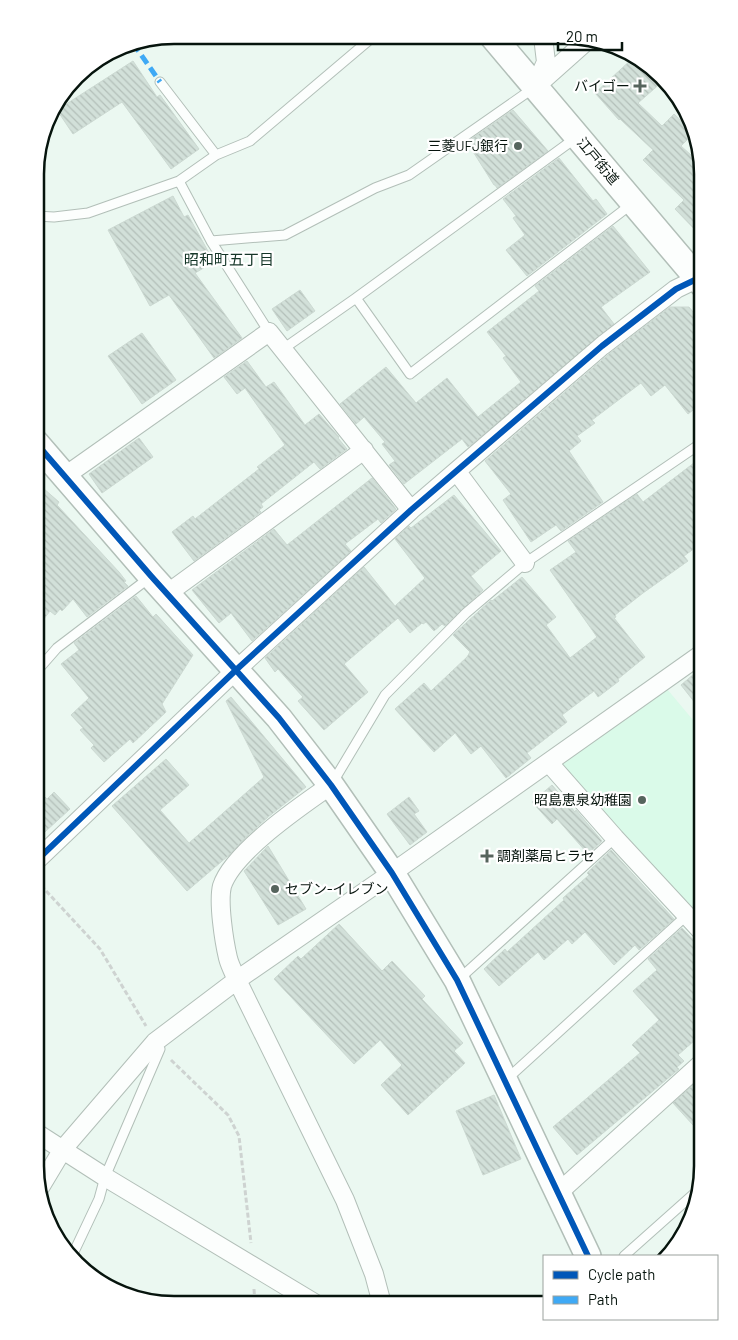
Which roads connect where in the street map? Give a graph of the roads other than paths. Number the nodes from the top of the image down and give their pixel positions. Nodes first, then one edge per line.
1 (365, 44) edge
2 (499, 44) edge
3 (544, 44) edge
4 (582, 45) edge
5 (160, 82) dead end
6 (535, 87) junction
7 (578, 137) junction
8 (216, 155) junction
9 (179, 181) junction
10 (633, 203) junction
11 (44, 216) edge
12 (211, 241) junction
13 (694, 272) edge
14 (694, 283) edge
15 (356, 298) junction
16 (268, 332) junction
17 (283, 349) junction
18 (694, 448) edge
19 (364, 450) junction
20 (44, 452) edge
21 (457, 472) junction
22 (65, 476) junction
23 (411, 510) junction
24 (525, 563) junction
25 (160, 584) junction
26 (694, 659) edge
27 (44, 663) edge
28 (236, 670) junction
29 (549, 762) junction
30 (331, 785) junction
31 (615, 838) junction
32 (44, 853) edge
33 (392, 873) junction
34 (694, 920) edge
35 (694, 925) edge
36 (237, 980) junction
37 (457, 980) junction
38 (157, 1045) junction
39 (694, 1070) edge
40 (505, 1081) junction
41 (44, 1137) edge
42 (63, 1149) junction
43 (105, 1177) junction
44 (45, 1180) edge
45 (558, 1193) junction
46 (691, 1197) edge
47 (75, 1250) edge
48 (588, 1255) edge
49 (625, 1255) edge
50 (303, 1296) edge
51 (380, 1296) edge

1 - 8 lane
2 - 6 street, 江戸街道
3 - 6 street
4 - 6 street
5 - 8 lane
6 - 7 street, 江戸街道
6 - 12 lane
7 - 10 street, 江戸街道
7 - 15 lane
8 - 9 lane
9 - 11 lane
9 - 12 lane
10 - 13 street, 江戸街道
10 - 15 lane
12 - 16 lane
14 - 21 street
15 - 17 lane
16 - 17 street
16 - 22 street
17 - 19 street
18 - 24 lane
19 - 23 street
19 - 25 street
20 - 22 street
21 - 23 street
21 - 24 street
22 - 25 street
23 - 28 street
24 - 30 lane
25 - 27 lane
25 - 28 street
26 - 29 street
28 - 30 street
28 - 32 street
29 - 31 street
29 - 33 street
30 - 33 street
30 - 36 street
31 - 34 street
31 - 37 lane
33 - 36 street
33 - 37 street
35 - 40 lane
36 - 38 street
36 - 51 street
37 - 40 street
38 - 42 street
38 - 43 lane
39 - 45 street
40 - 45 street
41 - 42 street
42 - 43 street
42 - 44 street
43 - 47 lane
43 - 50 street
45 - 48 street
46 - 49 lane

